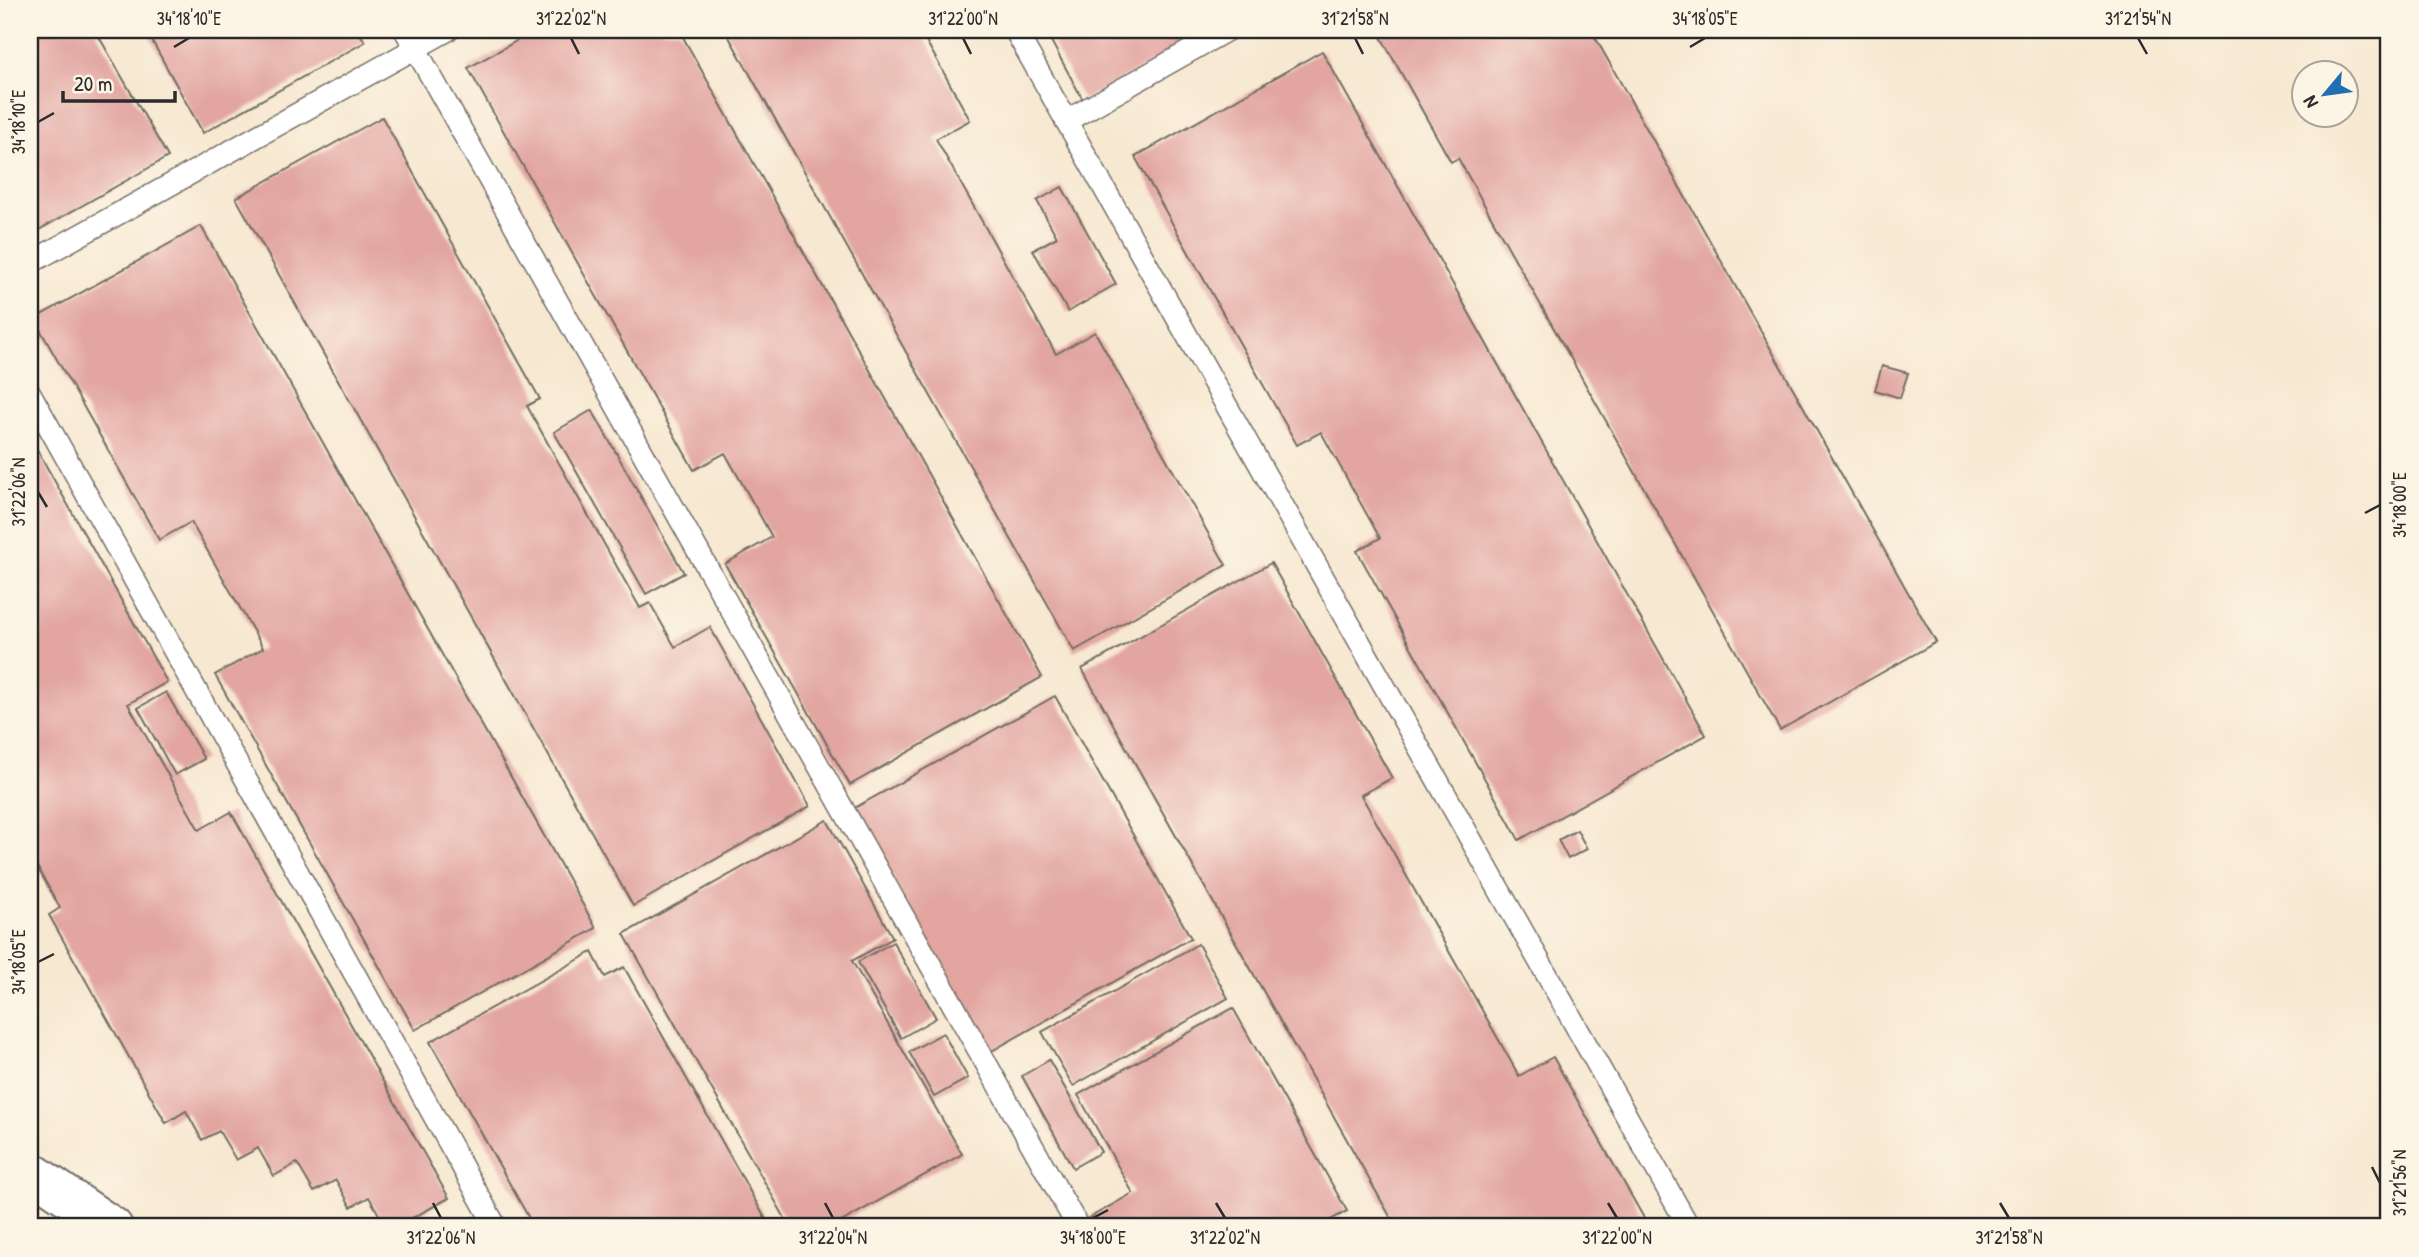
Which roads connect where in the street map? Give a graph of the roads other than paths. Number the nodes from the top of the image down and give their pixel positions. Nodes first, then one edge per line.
1 (448, 30) edge
2 (1015, 30) edge
3 (1227, 30) edge
4 (410, 39) edge
5 (1066, 121) junction
6 (30, 263) edge
7 (30, 393) edge
8 (30, 1171) edge
9 (113, 1227) edge
10 (496, 1227) edge
11 (1079, 1227) edge
12 (1689, 1227) edge

1 - 4 lane
2 - 5 lane
3 - 5 lane
4 - 6 lane
4 - 11 lane
5 - 12 lane
7 - 10 lane
8 - 9 street

